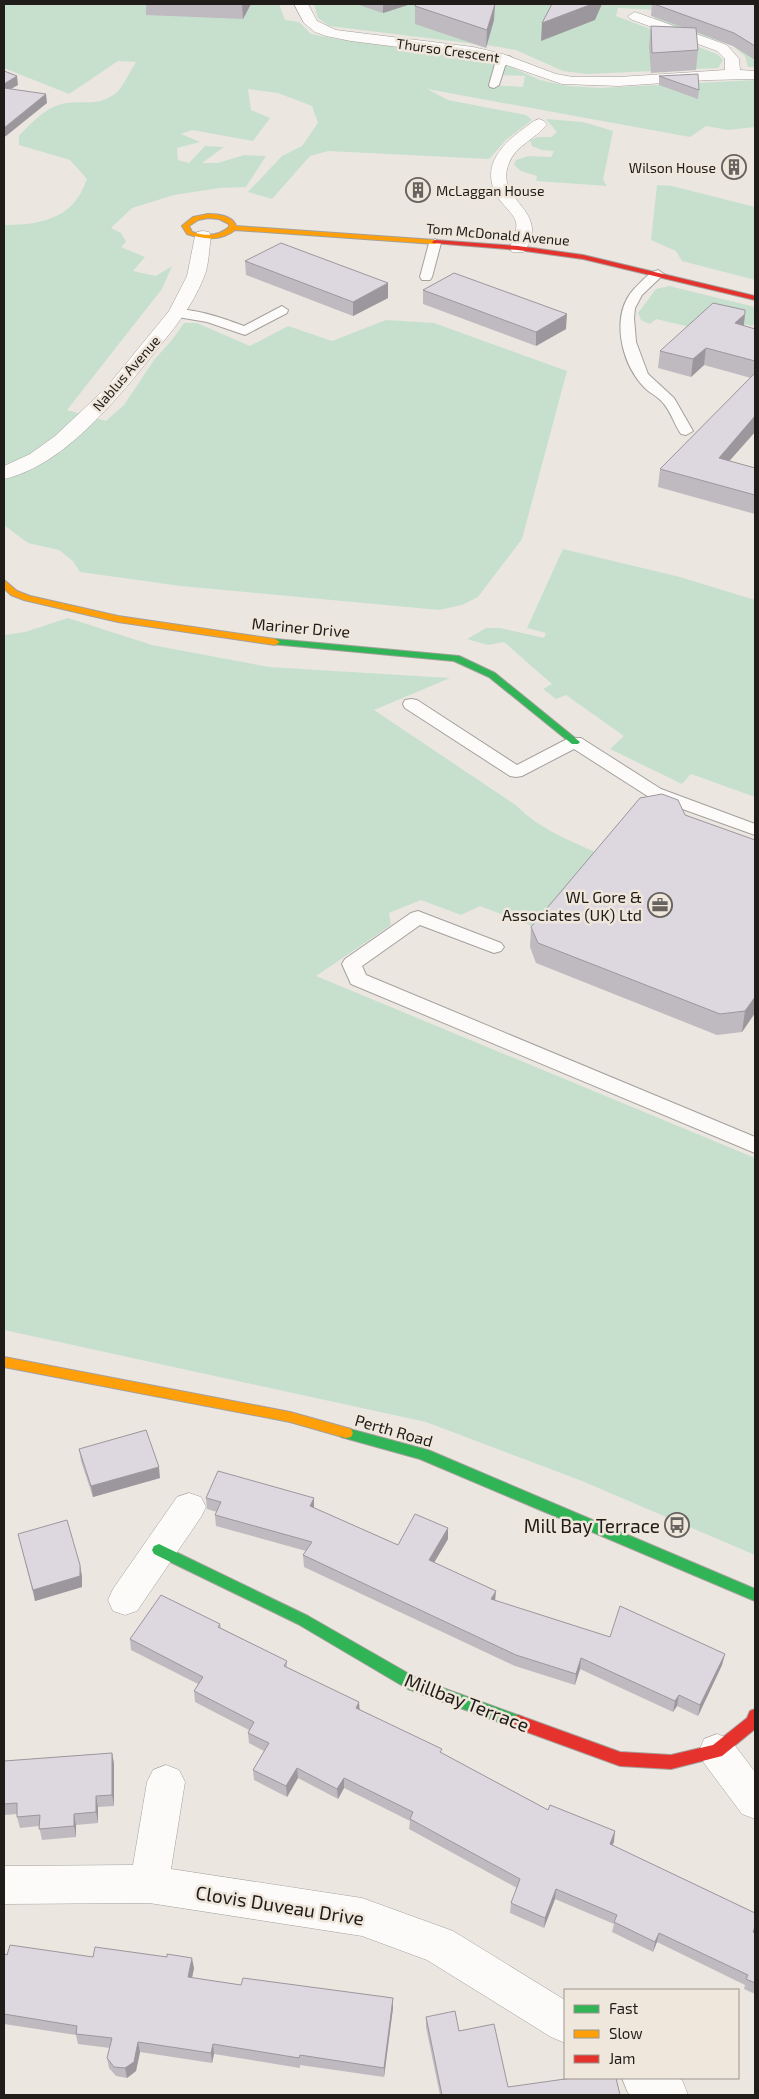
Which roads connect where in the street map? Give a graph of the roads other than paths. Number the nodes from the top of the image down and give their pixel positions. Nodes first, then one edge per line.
1 (301, 4) edge
2 (635, 16) dead end
3 (509, 59) junction
4 (732, 74) junction
5 (755, 75) edge
6 (494, 85) dead end
7 (539, 124) dead end
8 (233, 228) junction
9 (203, 236) junction
10 (435, 243) junction
11 (518, 248) junction
12 (658, 274) junction
13 (426, 277) dead end
14 (755, 298) edge
15 (282, 310) dead end
16 (177, 313) junction
17 (686, 431) dead end
18 (4, 473) edge
19 (4, 582) edge
20 (412, 704) dead end
21 (575, 742) junction
22 (755, 830) edge
23 (494, 947) dead end
24 (755, 1145) edge
25 (4, 1362) edge
26 (189, 1507) dead end
27 (159, 1550) junction
28 (755, 1595) edge
29 (125, 1600) dead end
30 (755, 1716) edge
31 (717, 1751) junction
32 (166, 1782) dead end
33 (755, 1802) edge
34 (149, 1884) junction
35 (4, 1885) edge
36 (564, 2022) edge
37 (644, 2079) edge
38 (668, 2095) edge

1 - 3 street, Thurso Crescent
2 - 4 street
3 - 4 street, Thurso Crescent
3 - 6 lane
4 - 5 street, Thurso Crescent
7 - 11 street
8 - 9 street, Tom McDonald Avenue
8 - 9 street, Tom McDonald Avenue
8 - 10 street, Tom McDonald Avenue
9 - 16 street, Nablus Avenue
10 - 11 street, Tom McDonald Avenue
10 - 13 lane
11 - 12 street, Tom McDonald Avenue
12 - 14 street, Tom McDonald Avenue
12 - 17 lane
15 - 16 lane
16 - 18 street, Nablus Avenue
19 - 21 street, Mariner Drive
20 - 21 lane
21 - 22 lane
23 - 24 lane
25 - 28 street, Perth Road
26 - 27 street
27 - 29 street
27 - 31 street, Millbay Terrace
30 - 31 street, Millbay Terrace
31 - 33 street
32 - 34 street
34 - 35 street, Clovis Duveau Drive
34 - 36 street, Clovis Duveau Drive
37 - 38 street

